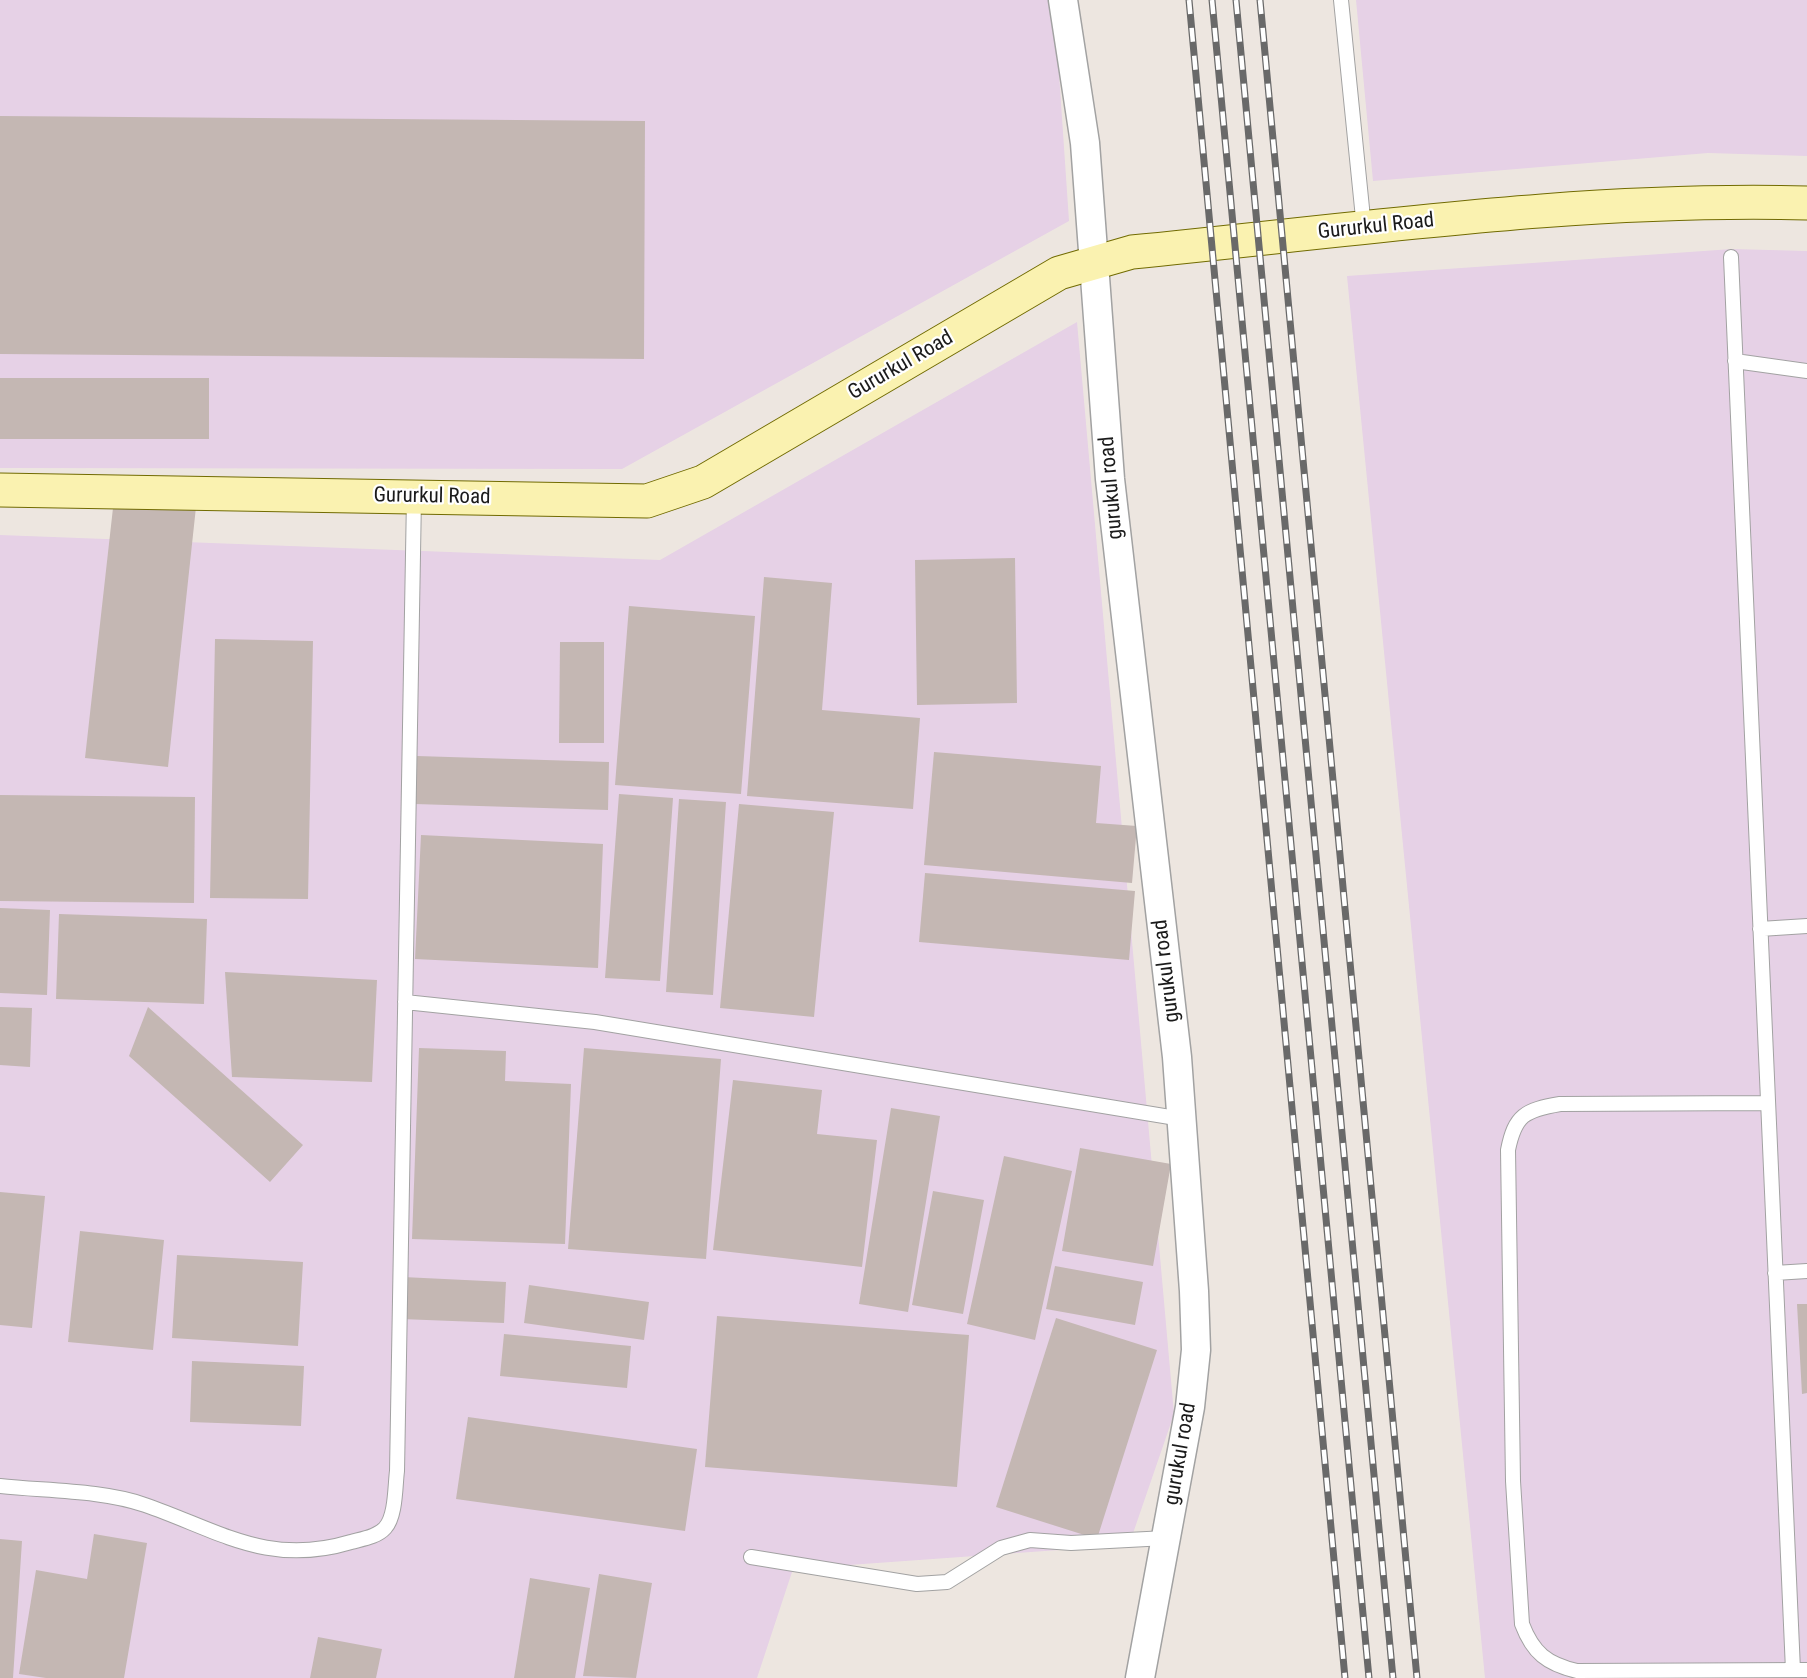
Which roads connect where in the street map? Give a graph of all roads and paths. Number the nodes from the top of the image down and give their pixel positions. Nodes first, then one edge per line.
1 (1063, 0) edge
2 (1341, 0) edge
3 (1807, 203) edge
4 (1364, 228) junction
5 (1731, 257) dead end
6 (1095, 261) junction
7 (1735, 361) junction
8 (1807, 371) edge
9 (0, 490) edge
10 (414, 497) junction
11 (1807, 926) edge
12 (1760, 928) junction
13 (405, 1002) junction
14 (1768, 1102) junction
15 (1182, 1119) junction
16 (1807, 1271) edge
17 (1775, 1273) junction
18 (0, 1486) edge
19 (1166, 1538) junction
20 (751, 1557) dead end
21 (1800, 1670) edge
22 (1140, 1678) edge

1 - 6 street, gurukul road
2 - 4 lane
3 - 4 street, Gururkul Road
4 - 6 street, Gururkul Road
5 - 7 lane
6 - 10 street, Gururkul Road
6 - 15 street, gurukul road
7 - 8 lane
7 - 12 lane
9 - 10 street, Gururkul Road
10 - 13 lane
11 - 12 lane
12 - 14 lane
13 - 15 lane
13 - 18 lane
14 - 17 lane
14 - 21 lane
15 - 19 street, gurukul road
16 - 17 lane
17 - 21 lane
19 - 20 lane
19 - 22 street, gurukul road

